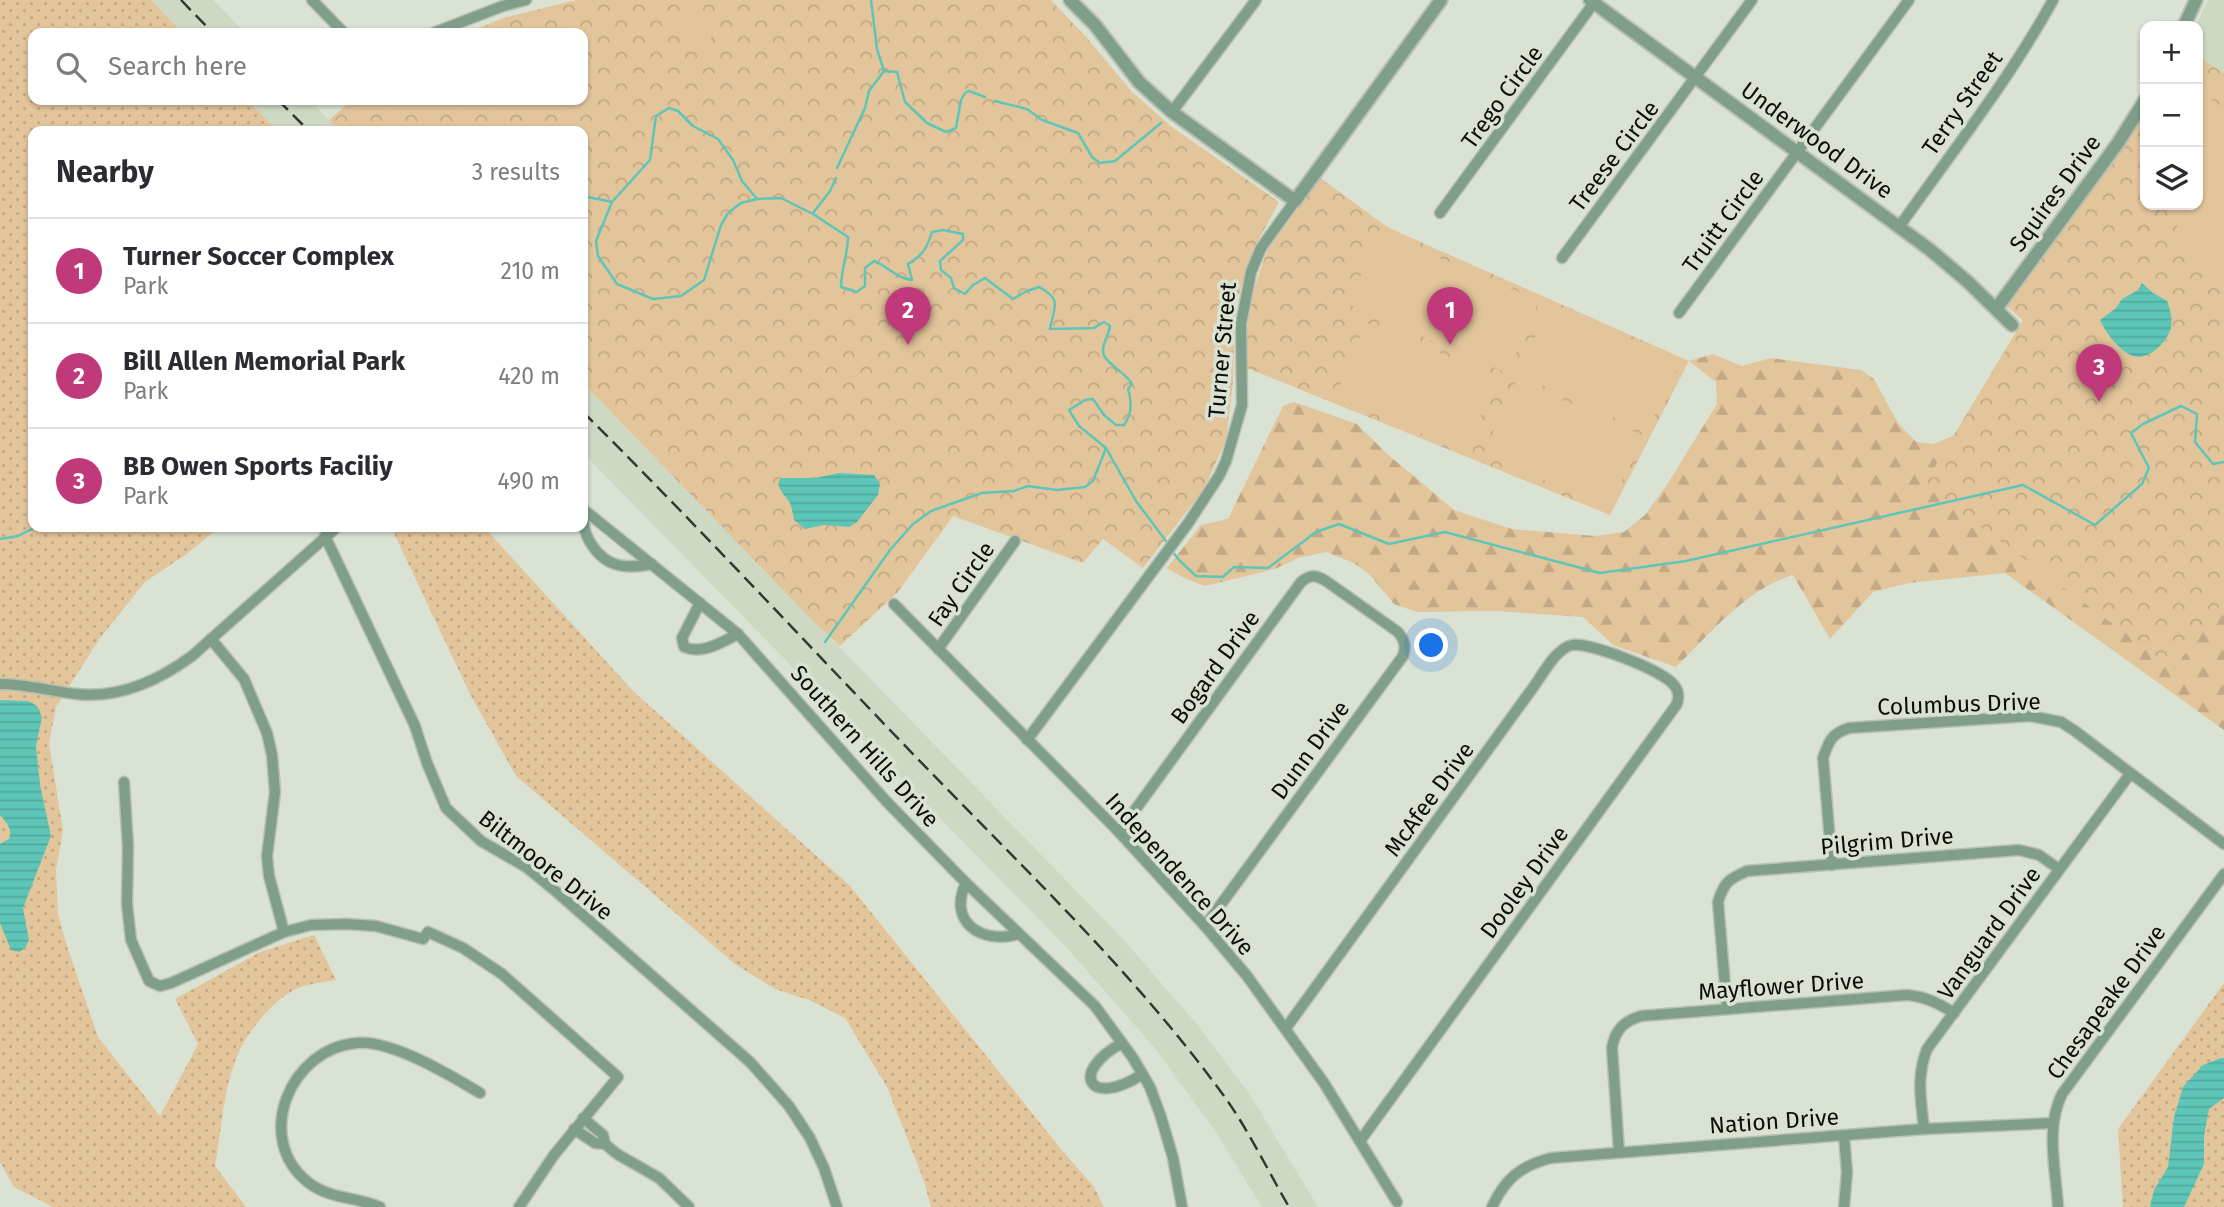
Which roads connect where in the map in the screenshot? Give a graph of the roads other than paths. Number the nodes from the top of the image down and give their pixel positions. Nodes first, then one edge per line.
1 (312, 0) edge
2 (526, 0) edge
3 (1070, 0) edge
4 (1256, 0) edge
5 (1441, 0) edge
6 (1752, 0) edge
7 (1909, 0) edge
8 (2053, 0) edge
9 (2196, 0) edge
10 (1593, 1) edge
11 (2186, 21) edge
12 (339, 28) edge
13 (445, 28) edge
14 (1696, 77) junction
15 (2140, 108) edge
16 (1172, 112) junction
17 (1798, 152) junction
18 (1295, 201) junction
19 (1440, 213) dead end
20 (1899, 227) junction
21 (1562, 258) dead end
22 (1996, 309) junction
23 (1679, 313) dead end
24 (2012, 325) dead end
25 (588, 512) edge
26 (331, 532) edge
27 (586, 532) edge
28 (326, 536) junction
29 (1014, 541) dead end
30 (652, 564) junction
31 (700, 603) junction
32 (894, 604) dead end
33 (1360, 605) joint
34 (738, 634) junction
35 (211, 639) junction
36 (938, 649) junction
37 (1629, 660) joint
38 (0, 684) edge
39 (1027, 740) junction
40 (2130, 774) junction
41 (124, 782) dead end
42 (1119, 832) junction
43 (2224, 844) edge
44 (1832, 865) junction
45 (2059, 869) junction
46 (2224, 874) edge
47 (966, 883) junction
48 (1205, 926) junction
49 (284, 932) junction
50 (1019, 934) junction
51 (1727, 1009) junction
52 (1954, 1013) junction
53 (1286, 1028) junction
54 (1122, 1043) junction
55 (1141, 1075) junction
56 (480, 1093) dead end
57 (583, 1118) junction
58 (2053, 1122) junction
59 (574, 1129) junction
60 (1924, 1129) junction
61 (1844, 1136) junction
62 (1360, 1141) junction
63 (605, 1144) junction
64 (1619, 1152) junction
65 (1397, 1202) dead end
66 (380, 1207) edge
67 (519, 1207) edge
68 (689, 1207) edge
69 (837, 1207) edge
70 (1182, 1207) edge
71 (1492, 1207) edge
72 (1844, 1207) edge
73 (2058, 1207) edge

1 - 12 street
2 - 13 street
3 - 16 street
4 - 16 street
5 - 18 street, Turner Street
6 - 14 street, Treese Circle
7 - 17 street, Truitt Circle
8 - 20 street, Terry Street
9 - 11 street
10 - 14 street, Underwood Drive
10 - 19 street, Trego Circle
14 - 17 street, Underwood Drive
14 - 21 street, Treese Circle
15 - 22 street, Squires Drive
16 - 18 street
17 - 20 street, Underwood Drive
17 - 23 street, Truitt Circle
18 - 39 street, Turner Street
20 - 22 street, Underwood Drive
22 - 24 street, Underwood Drive
25 - 30 street, Southern Hills Drive
26 - 28 street
27 - 30 street, Southern Hills Drive
28 - 35 street
28 - 69 street, Biltmoore Drive
29 - 36 street, Fay Circle
30 - 31 street, Southern Hills Drive
31 - 34 street, Southern Hills Drive
31 - 34 street
32 - 36 street, Independence Drive
33 - 42 street, Bogard Drive
33 - 48 street, Dunn Drive
34 - 47 street, Southern Hills Drive
35 - 38 street
35 - 49 street
36 - 39 street, Independence Drive
37 - 53 street, McAfee Drive
37 - 62 street, Dooley Drive
39 - 42 street, Independence Drive
40 - 43 street, Columbus Drive
40 - 44 street, Columbus Drive
40 - 45 street, Vanguard Drive
41 - 49 street
42 - 48 street, Independence Drive
44 - 45 street, Pilgrim Drive
44 - 51 street, Pilgrim Drive
45 - 52 street, Vanguard Drive
46 - 58 street, Chesapeake Drive
47 - 50 street, Southern Hills Drive
47 - 50 street
48 - 53 street, Independence Drive
49 - 57 street
50 - 54 street, Southern Hills Drive
51 - 52 street, Mayflower Drive
51 - 64 street, Mayflower Drive
52 - 60 street, Vanguard Drive
53 - 62 street, Independence Drive
54 - 55 street, Southern Hills Drive
54 - 55 street
55 - 70 street, Southern Hills Drive
56 - 66 street
57 - 59 street
57 - 63 street
58 - 60 street, Nation Drive
58 - 73 street, Chesapeake Drive
59 - 63 street
59 - 67 street
60 - 61 street, Nation Drive
61 - 64 street, Nation Drive
61 - 72 street
62 - 65 street, Independence Drive
63 - 68 street
64 - 71 street, Nation Drive

